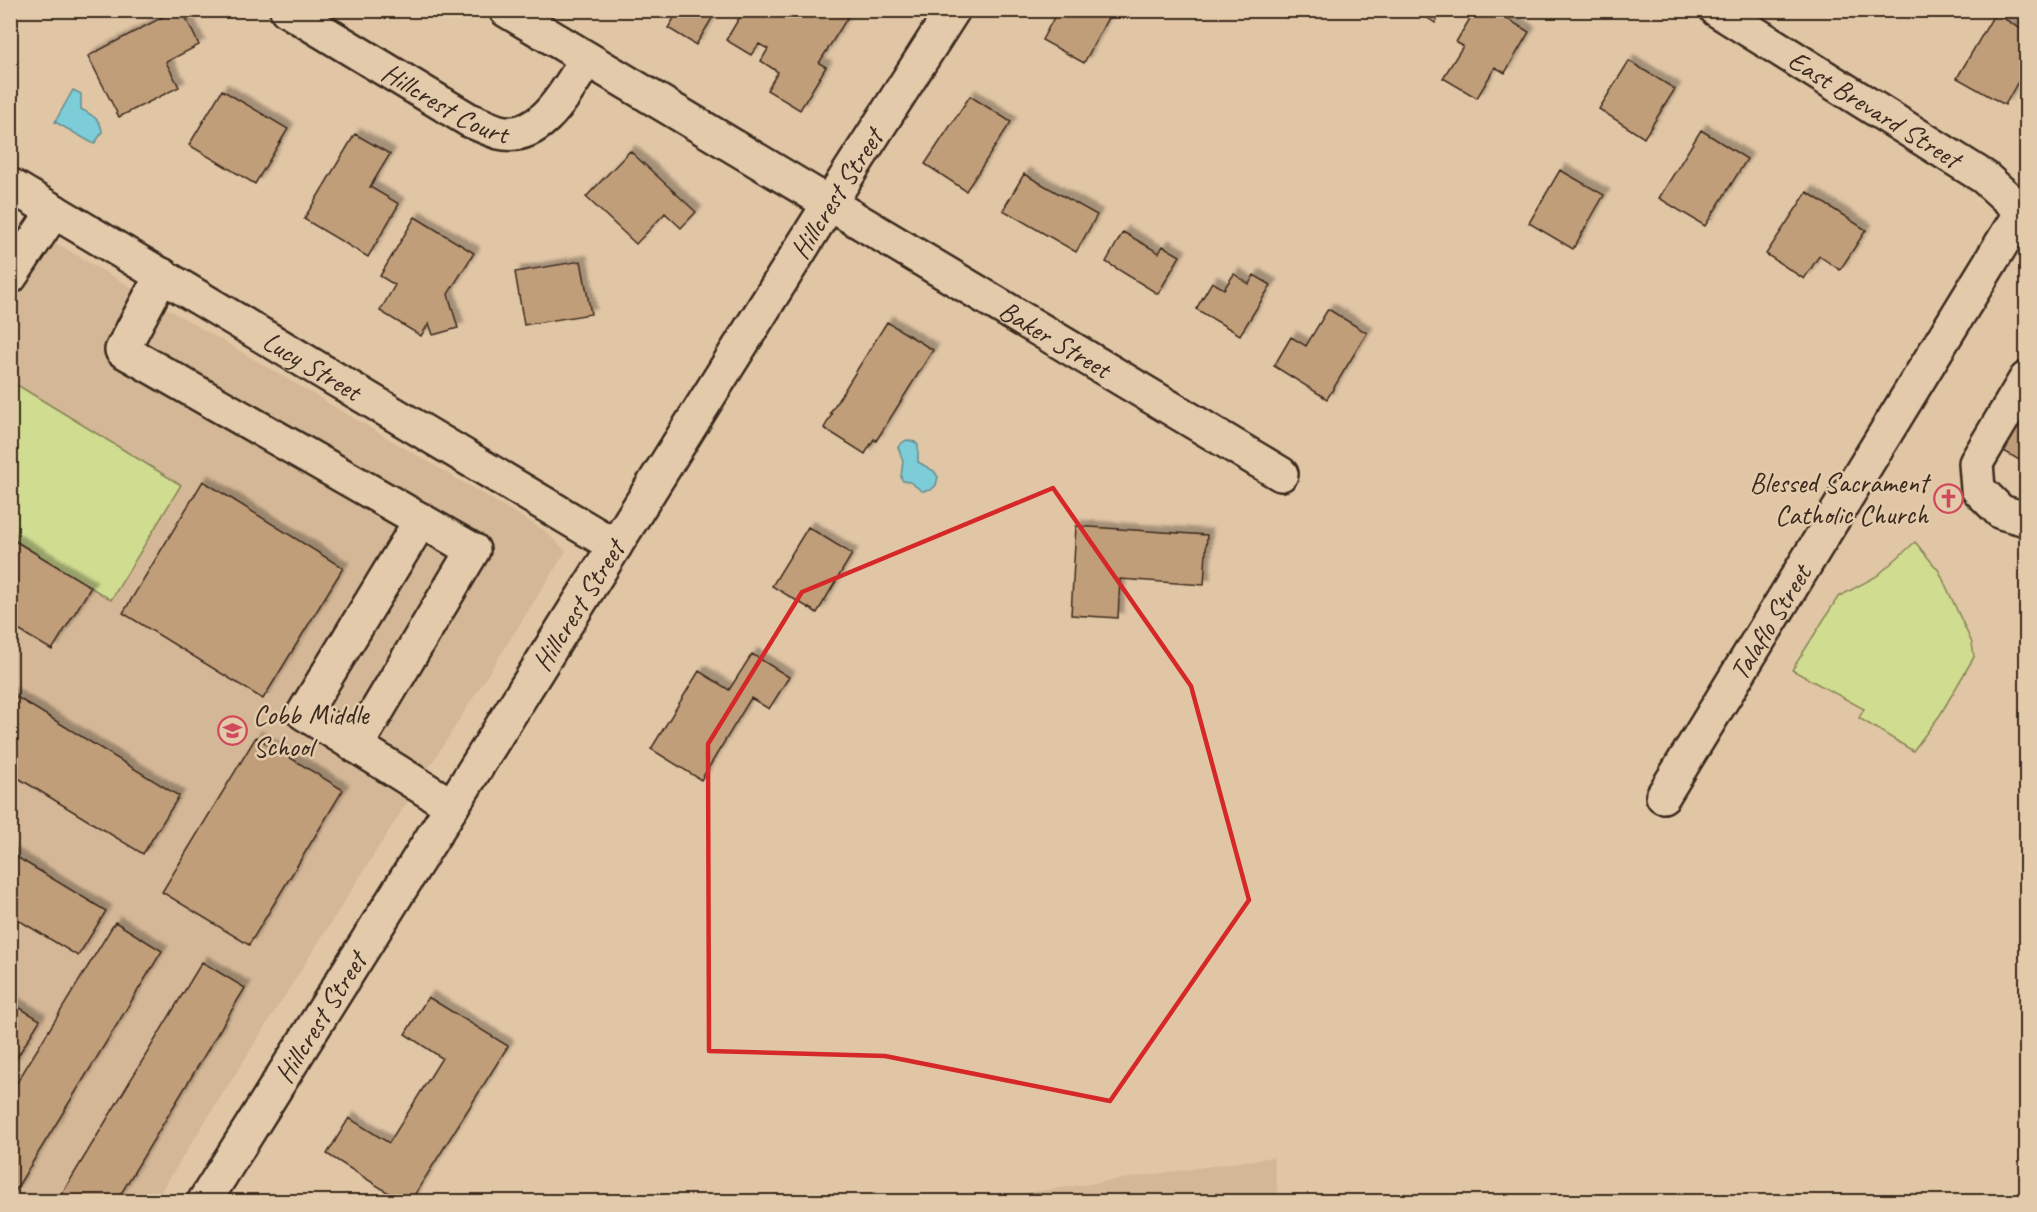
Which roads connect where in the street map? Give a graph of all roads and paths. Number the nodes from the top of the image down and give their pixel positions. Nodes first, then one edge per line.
1 (287, 10) edge
2 (506, 10) edge
3 (953, 10) edge
4 (1717, 10) edge
5 (587, 59) junction
6 (10, 185) edge
7 (829, 204) junction
8 (2025, 210) edge
9 (54, 211) junction
10 (162, 275) junction
11 (10, 277) edge
12 (2026, 380) edge
13 (1281, 474) dead end
14 (2026, 519) edge
15 (421, 520) junction
16 (615, 546) junction
17 (356, 746) junction
18 (1663, 796) dead end
19 (452, 806) junction
20 (204, 1202) edge

1 - 5 street, Hillcrest Court
2 - 5 street
3 - 7 street, Hillcrest Street
4 - 8 street, East Brevard Street
5 - 7 street
6 - 9 street, Lucy Street
7 - 13 street, Baker Street
7 - 16 street, Hillcrest Street
8 - 18 street, Talaflo Street
9 - 10 street, Lucy Street
9 - 11 street
10 - 15 street
10 - 16 street, Lucy Street
12 - 14 street
15 - 17 street
15 - 17 street
16 - 19 street, Hillcrest Street
17 - 19 street
19 - 20 street, Hillcrest Street

